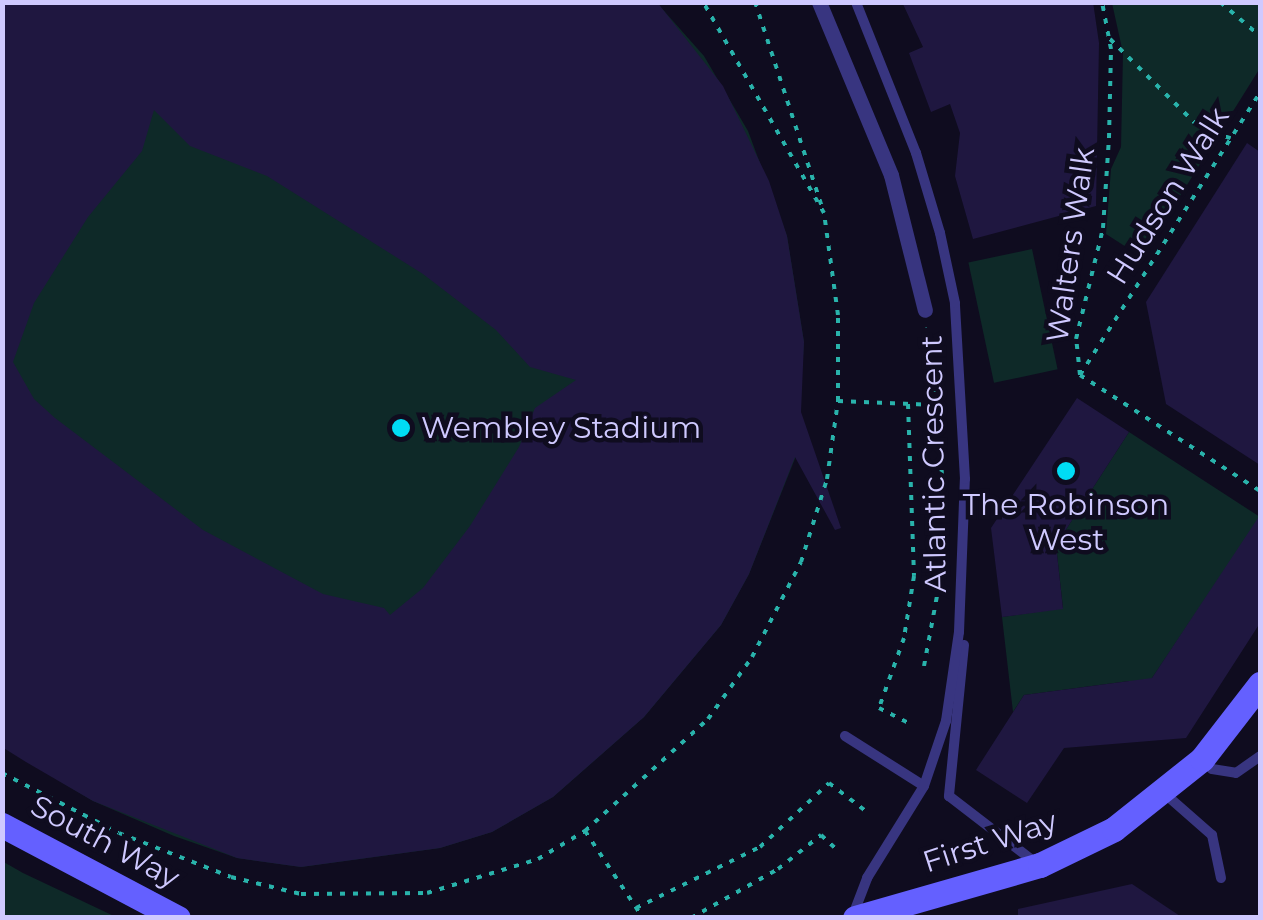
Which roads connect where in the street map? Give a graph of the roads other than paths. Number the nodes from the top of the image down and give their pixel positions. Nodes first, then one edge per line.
1 (819, 2) edge
2 (856, 2) edge
3 (925, 310) road end
4 (963, 569) junction
5 (1260, 684) edge
6 (845, 736) dead end
7 (1260, 756) edge
8 (1202, 759) junction
9 (924, 786) junction
10 (1164, 793) junction
11 (2, 825) edge
12 (1040, 866) junction
13 (1220, 878) dead end
14 (178, 918) edge
15 (854, 918) edge

1 - 3 street
2 - 4 lane, Atlantic Crescent
4 - 9 lane, Atlantic Crescent
4 - 12 lane
5 - 8 main road, First Way
6 - 9 lane
7 - 8 lane
8 - 10 main road, First Way
9 - 15 lane, Atlantic Crescent
10 - 12 main road, First Way
10 - 13 lane
11 - 14 main road, South Way
12 - 15 main road, First Way

